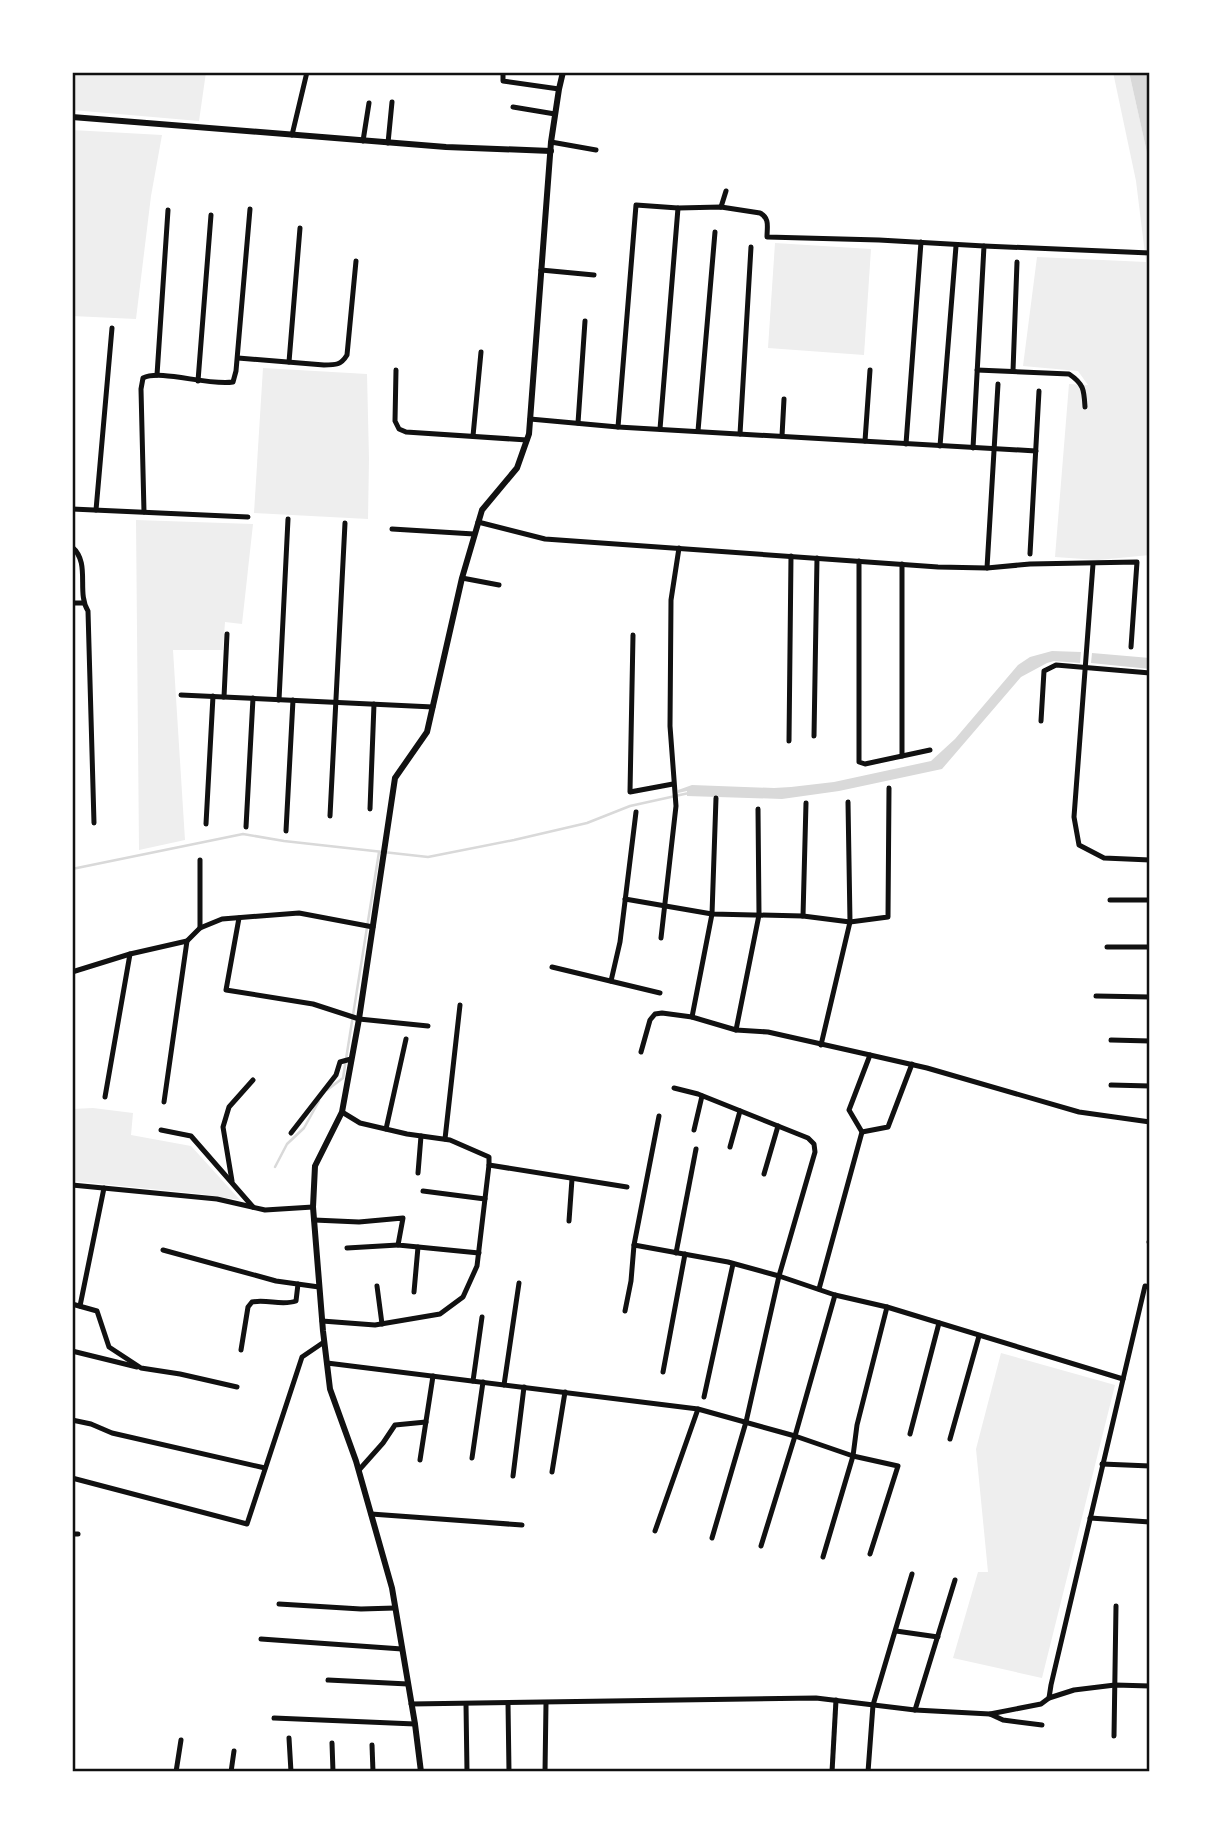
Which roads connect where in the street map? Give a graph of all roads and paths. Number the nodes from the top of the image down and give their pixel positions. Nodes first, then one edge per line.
1 (307, 72) edge
2 (503, 72) edge
3 (563, 72) edge
4 (559, 89) junction
5 (392, 102) dead end
6 (369, 103) dead end
7 (513, 107) dead end
8 (555, 114) junction
9 (72, 117) edge
10 (292, 135) junction
11 (363, 141) junction
12 (551, 142) junction
13 (388, 143) junction
14 (596, 150) dead end
15 (551, 151) junction
16 (726, 191) dead end
17 (721, 207) junction
18 (678, 208) junction
19 (250, 209) dead end
20 (168, 210) dead end
21 (211, 215) dead end
22 (300, 228) dead end
23 (715, 232) dead end
24 (921, 242) junction
25 (956, 246) junction
26 (984, 246) junction
27 (751, 247) dead end
28 (1150, 253) edge
29 (356, 261) dead end
30 (1017, 262) dead end
31 (541, 270) junction
32 (594, 275) dead end
33 (585, 321) dead end
34 (112, 328) dead end
35 (481, 352) dead end
36 (238, 358) junction
37 (289, 362) junction
38 (396, 370) dead end
39 (870, 370) dead end
40 (976, 370) junction
41 (1013, 371) junction
42 (157, 375) junction
43 (198, 381) junction
44 (998, 384) dead end
45 (1040, 391) dead end
46 (784, 399) dead end
47 (1085, 407) dead end
48 (530, 419) junction
49 (578, 423) junction
50 (618, 427) junction
51 (660, 429) junction
52 (698, 431) junction
53 (740, 434) junction
54 (473, 436) junction
55 (782, 436) junction
56 (527, 440) junction
57 (865, 441) junction
58 (906, 444) junction
59 (940, 446) junction
60 (973, 448) junction
61 (994, 449) junction
62 (1036, 452) junction
63 (72, 509) edge
64 (96, 510) junction
65 (144, 512) junction
66 (248, 517) dead end
67 (288, 519) dead end
68 (478, 522) junction
69 (345, 523) dead end
70 (392, 529) dead end
71 (474, 534) junction
72 (72, 547) edge
73 (679, 548) junction
74 (1030, 554) dead end
75 (791, 556) junction
76 (817, 558) junction
77 (859, 561) junction
78 (902, 564) junction
79 (1093, 564) junction
80 (987, 568) junction
81 (462, 578) junction
82 (499, 585) dead end
83 (72, 603) edge
84 (83, 603) junction
85 (227, 634) dead end
86 (633, 635) dead end
87 (1131, 647) dead end
88 (1085, 668) junction
89 (1150, 673) edge
90 (181, 695) dead end
91 (213, 696) junction
92 (223, 697) junction
93 (253, 698) junction
94 (279, 700) junction
95 (293, 700) junction
96 (336, 702) junction
97 (374, 704) junction
98 (433, 707) junction
99 (1041, 721) dead end
100 (814, 736) dead end
101 (789, 741) dead end
102 (930, 750) dead end
103 (902, 756) junction
104 (673, 783) junction
105 (890, 788) dead end
106 (716, 798) dead end
107 (848, 802) dead end
108 (806, 803) dead end
109 (370, 809) dead end
110 (758, 809) dead end
111 (636, 812) dead end
112 (330, 816) dead end
113 (93, 823) dead end
114 (206, 824) dead end
115 (246, 827) dead end
116 (286, 831) dead end
117 (200, 860) dead end
118 (1150, 860) edge
119 (625, 899) junction
120 (1110, 900) dead end
121 (1150, 900) edge
122 (665, 905) junction
123 (712, 914) junction
124 (759, 915) junction
125 (803, 916) junction
126 (239, 918) junction
127 (850, 922) junction
128 (373, 927) junction
129 (200, 928) junction
130 (662, 938) dead end
131 (187, 941) junction
132 (1108, 947) dead end
133 (1150, 947) edge
134 (130, 954) junction
135 (552, 967) dead end
136 (72, 972) edge
137 (611, 981) junction
138 (660, 993) dead end
139 (1096, 996) dead end
140 (1150, 997) edge
141 (460, 1005) dead end
142 (691, 1017) junction
143 (359, 1018) junction
144 (428, 1026) dead end
145 (736, 1030) junction
146 (406, 1039) dead end
147 (1111, 1040) dead end
148 (1150, 1041) edge
149 (821, 1045) junction
150 (641, 1052) dead end
151 (870, 1055) junction
152 (351, 1059) junction
153 (912, 1064) junction
154 (253, 1080) dead end
155 (1111, 1085) dead end
156 (1150, 1086) edge
157 (674, 1088) dead end
158 (702, 1096) junction
159 (105, 1097) dead end
160 (164, 1102) dead end
161 (740, 1111) junction
162 (342, 1112) junction
163 (659, 1116) dead end
164 (1150, 1122) edge
165 (778, 1126) junction
166 (386, 1129) junction
167 (161, 1130) dead end
168 (694, 1130) dead end
169 (862, 1132) junction
170 (291, 1133) dead end
171 (421, 1136) junction
172 (445, 1139) junction
173 (730, 1147) dead end
174 (696, 1149) dead end
175 (489, 1165) junction
176 (418, 1173) dead end
177 (764, 1174) dead end
178 (572, 1179) junction
179 (233, 1183) junction
180 (72, 1185) edge
181 (627, 1187) dead end
182 (104, 1188) junction
183 (423, 1191) dead end
184 (485, 1199) junction
185 (253, 1207) junction
186 (313, 1207) junction
187 (314, 1220) junction
188 (569, 1221) dead end
189 (398, 1245) junction
190 (634, 1245) junction
191 (418, 1247) junction
192 (347, 1248) dead end
193 (163, 1250) dead end
194 (479, 1253) junction
195 (676, 1253) junction
196 (685, 1254) junction
197 (733, 1264) junction
198 (779, 1276) junction
199 (519, 1283) dead end
200 (298, 1284) junction
201 (377, 1286) dead end
202 (319, 1287) junction
203 (1150, 1287) edge
204 (819, 1289) junction
205 (414, 1292) dead end
206 (835, 1295) junction
207 (72, 1304) edge
208 (80, 1306) junction
209 (887, 1307) junction
210 (625, 1311) dead end
211 (482, 1317) dead end
212 (322, 1321) junction
213 (939, 1323) junction
214 (382, 1324) junction
215 (979, 1336) junction
216 (324, 1342) junction
217 (241, 1350) dead end
218 (72, 1351) edge
219 (327, 1363) junction
220 (141, 1368) junction
221 (663, 1372) dead end
222 (433, 1376) junction
223 (1123, 1379) junction
224 (473, 1381) junction
225 (483, 1382) junction
226 (504, 1385) junction
227 (237, 1387) dead end
228 (524, 1387) junction
229 (565, 1392) junction
230 (704, 1397) dead end
231 (698, 1409) junction
232 (72, 1420) edge
233 (426, 1422) junction
234 (746, 1422) junction
235 (910, 1434) dead end
236 (795, 1436) junction
237 (950, 1439) dead end
238 (852, 1456) junction
239 (472, 1458) dead end
240 (420, 1460) dead end
241 (1102, 1464) junction
242 (1150, 1466) edge
243 (265, 1468) junction
244 (359, 1470) junction
245 (552, 1472) dead end
246 (513, 1476) dead end
247 (72, 1478) edge
248 (371, 1514) junction
249 (1090, 1518) junction
250 (1150, 1522) edge
251 (522, 1525) dead end
252 (655, 1531) dead end
253 (712, 1538) dead end
254 (761, 1546) dead end
255 (870, 1554) dead end
256 (824, 1557) dead end
257 (912, 1574) dead end
258 (955, 1580) dead end
259 (279, 1604) dead end
260 (1115, 1606) dead end
261 (395, 1608) junction
262 (895, 1631) junction
263 (937, 1637) junction
264 (261, 1639) dead end
265 (402, 1649) junction
266 (328, 1679) dead end
267 (408, 1684) junction
268 (1115, 1685) junction
269 (1150, 1686) edge
270 (1049, 1698) junction
271 (836, 1700) junction
272 (508, 1703) junction
273 (546, 1703) junction
274 (411, 1704) junction
275 (466, 1704) junction
276 (873, 1704) junction
277 (915, 1710) junction
278 (990, 1714) junction
279 (274, 1718) dead end
280 (415, 1724) junction
281 (1042, 1725) dead end
282 (1114, 1736) dead end
283 (289, 1738) dead end
284 (181, 1740) dead end
285 (332, 1743) dead end
286 (372, 1745) dead end
287 (234, 1751) dead end
288 (176, 1772) edge
289 (231, 1772) edge
290 (291, 1772) edge
291 (333, 1772) edge
292 (373, 1772) edge
293 (421, 1772) edge
294 (467, 1772) edge
295 (509, 1772) edge
296 (545, 1772) edge
297 (832, 1772) edge
298 (868, 1772) edge

1 - 10 street
2 - 4 street
3 - 4 street
4 - 8 street
5 - 13 street
6 - 11 street
7 - 8 street
8 - 12 street
9 - 10 street
10 - 11 street
11 - 13 street
12 - 14 street
12 - 15 street
13 - 15 street
15 - 31 street
16 - 17 street
17 - 18 street
17 - 24 street
18 - 50 street
18 - 51 street
19 - 36 street
20 - 42 street
21 - 43 street
22 - 37 street
23 - 52 street
24 - 25 street
24 - 58 street
25 - 26 street
25 - 59 street
26 - 28 street
26 - 40 street
27 - 53 street
29 - 37 street
30 - 41 street
31 - 32 street
31 - 48 street
33 - 49 street
34 - 64 street
35 - 54 street
36 - 37 street
36 - 43 street
38 - 54 street
39 - 57 street
40 - 41 street
40 - 60 street
41 - 47 street
42 - 43 street
42 - 65 street
44 - 61 street
45 - 62 street
46 - 55 street
48 - 49 street
48 - 56 street
49 - 50 street
50 - 51 street
51 - 52 street
52 - 53 street
53 - 55 street
54 - 56 street
55 - 57 street
56 - 68 street
57 - 58 street
58 - 59 street
59 - 60 street
60 - 61 street
61 - 62 street
61 - 80 street
62 - 74 street
63 - 64 street
64 - 65 street
65 - 66 street
67 - 94 street
68 - 71 street
68 - 73 street
69 - 96 street
70 - 71 street
71 - 81 street
72 - 84 street
73 - 75 street
73 - 104 street
75 - 76 street
75 - 101 street
76 - 77 street
76 - 100 street
77 - 78 street
77 - 103 street
78 - 80 street
78 - 103 street
79 - 80 street
79 - 87 street
79 - 88 street
81 - 82 street
81 - 98 street
83 - 84 street
84 - 113 street
85 - 92 street
86 - 104 street
88 - 89 street
88 - 99 street
88 - 118 street
90 - 91 street
91 - 92 street
91 - 114 street
92 - 93 street
93 - 94 street
93 - 115 street
94 - 95 street
95 - 96 street
95 - 116 street
96 - 97 street
96 - 112 street
97 - 98 street
97 - 109 street
98 - 128 street
102 - 103 street
104 - 122 street
105 - 127 street
106 - 123 street
107 - 127 street
108 - 125 street
110 - 124 street
111 - 119 street
117 - 129 street
119 - 122 street
119 - 137 street
120 - 121 street
122 - 123 street
122 - 130 street
123 - 124 street
123 - 142 street
124 - 125 street
124 - 145 street
125 - 127 street
126 - 128 street
126 - 129 street
126 - 143 street
127 - 149 street
128 - 143 street
129 - 131 street
131 - 134 street
131 - 160 street
132 - 133 street
134 - 136 street
134 - 159 street
135 - 137 street
137 - 138 street
139 - 140 street
141 - 172 street
142 - 145 street
142 - 150 street
143 - 144 street
143 - 152 street
145 - 149 street
146 - 166 street
147 - 148 street
149 - 151 street
151 - 153 street
151 - 169 street
152 - 162 street
152 - 170 street
153 - 164 street
153 - 169 street
154 - 179 street
155 - 156 street
157 - 158 street
158 - 161 street
158 - 168 street
161 - 165 street
161 - 173 street
162 - 166 street
162 - 186 street
163 - 190 street
165 - 177 street
165 - 198 street
166 - 171 street
167 - 179 street
169 - 204 street
171 - 172 street
171 - 176 street
172 - 175 street
174 - 195 street
175 - 178 street
175 - 184 street
178 - 181 street
178 - 188 street
179 - 185 street
180 - 182 street
182 - 185 street
182 - 208 street
183 - 184 street
184 - 194 street
185 - 186 street
186 - 187 street
187 - 189 street
187 - 202 street
189 - 191 street
189 - 192 street
190 - 195 street
190 - 210 street
191 - 194 street
191 - 205 street
193 - 200 street
194 - 214 street
195 - 196 street
196 - 197 street
196 - 221 street
197 - 198 street
197 - 230 street
198 - 204 street
198 - 234 street
199 - 226 street
200 - 202 street
200 - 217 street
201 - 214 street
202 - 212 street
203 - 223 street
204 - 206 street
206 - 209 street
206 - 236 street
207 - 208 street
208 - 220 street
209 - 213 street
209 - 238 street
211 - 224 street
212 - 214 street
212 - 216 street
213 - 215 street
213 - 235 street
215 - 223 street
215 - 237 street
216 - 219 street
216 - 243 street
218 - 220 street
219 - 222 street
219 - 244 street
220 - 227 street
222 - 224 street
222 - 233 street
223 - 241 street
224 - 225 street
225 - 226 street
225 - 239 street
226 - 228 street
228 - 229 street
228 - 246 street
229 - 231 street
229 - 245 street
231 - 234 street
231 - 252 street
232 - 243 street
233 - 240 street
233 - 244 street
234 - 236 street
234 - 253 street
236 - 238 street
236 - 254 street
238 - 255 street
238 - 256 street
241 - 242 street
241 - 249 street
243 - 247 street
244 - 248 street
248 - 251 street
248 - 261 street
249 - 250 street
249 - 270 street
257 - 262 street
258 - 263 street
259 - 261 street
260 - 268 street
261 - 265 street
262 - 263 street
262 - 276 street
263 - 277 street
264 - 265 street
265 - 267 street
266 - 267 street
267 - 274 street
268 - 269 street
268 - 270 street
268 - 282 street
270 - 278 street
271 - 273 street
271 - 276 street
271 - 297 street
272 - 273 street
272 - 275 street
272 - 295 street
273 - 296 street
274 - 275 street
274 - 280 street
275 - 294 street
276 - 277 street
276 - 298 street
277 - 278 street
278 - 281 street
279 - 280 street
280 - 293 street
283 - 290 street
284 - 288 street
285 - 291 street
286 - 292 street
287 - 289 street

